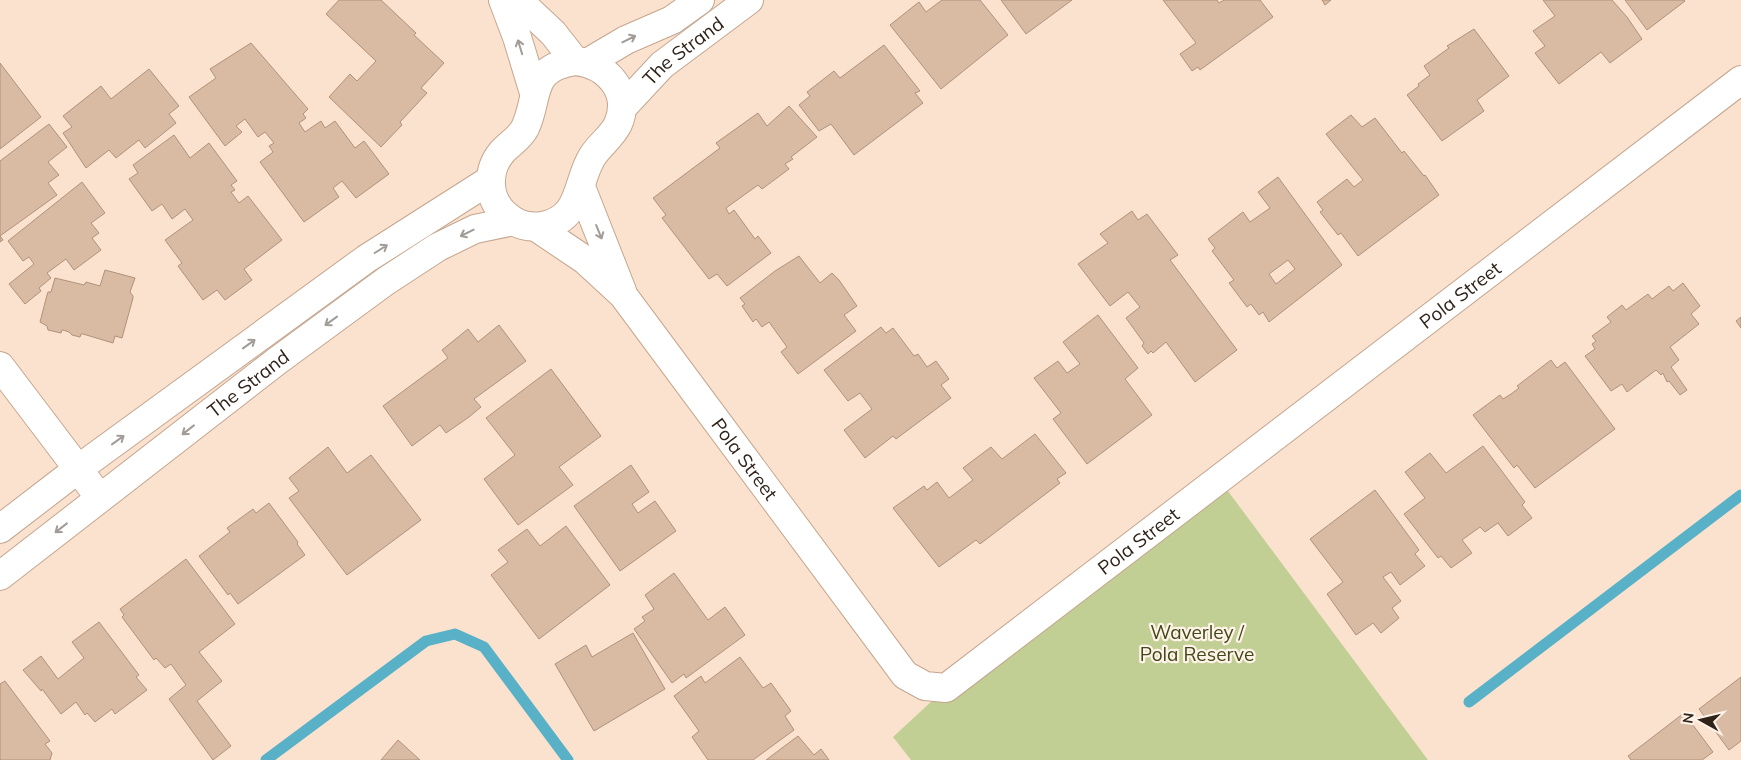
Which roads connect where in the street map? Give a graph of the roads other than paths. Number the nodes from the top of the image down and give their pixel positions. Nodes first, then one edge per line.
1 (503, 0) edge
2 (518, 0) edge
3 (700, 0) edge
4 (749, 0) edge
5 (581, 62) junction
6 (1741, 80) edge
7 (534, 93) junction
8 (622, 108) junction
9 (490, 180) junction
10 (581, 187) junction
11 (525, 224) junction
12 (623, 295) junction
13 (0, 366) edge
14 (78, 469) junction
15 (100, 498) junction
16 (0, 529) edge
17 (0, 576) edge

7 -> 1 street
2 - 5 street
5 -> 3 street, The Strand
4 - 8 street, The Strand
5 - 7 street, The Strand
5 - 8 street
6 - 12 street, Pola Street
7 - 9 street, The Strand
8 - 10 street, The Strand
9 - 11 street, Pola Street
14 -> 9 street, The Strand
10 - 11 street, The Strand
10 -> 12 street, Pola Street
11 - 12 street, Pola Street
11 -> 15 street, The Strand
13 - 14 street
14 - 15 street
14 - 16 street, The Strand
15 -> 17 street, The Strand

